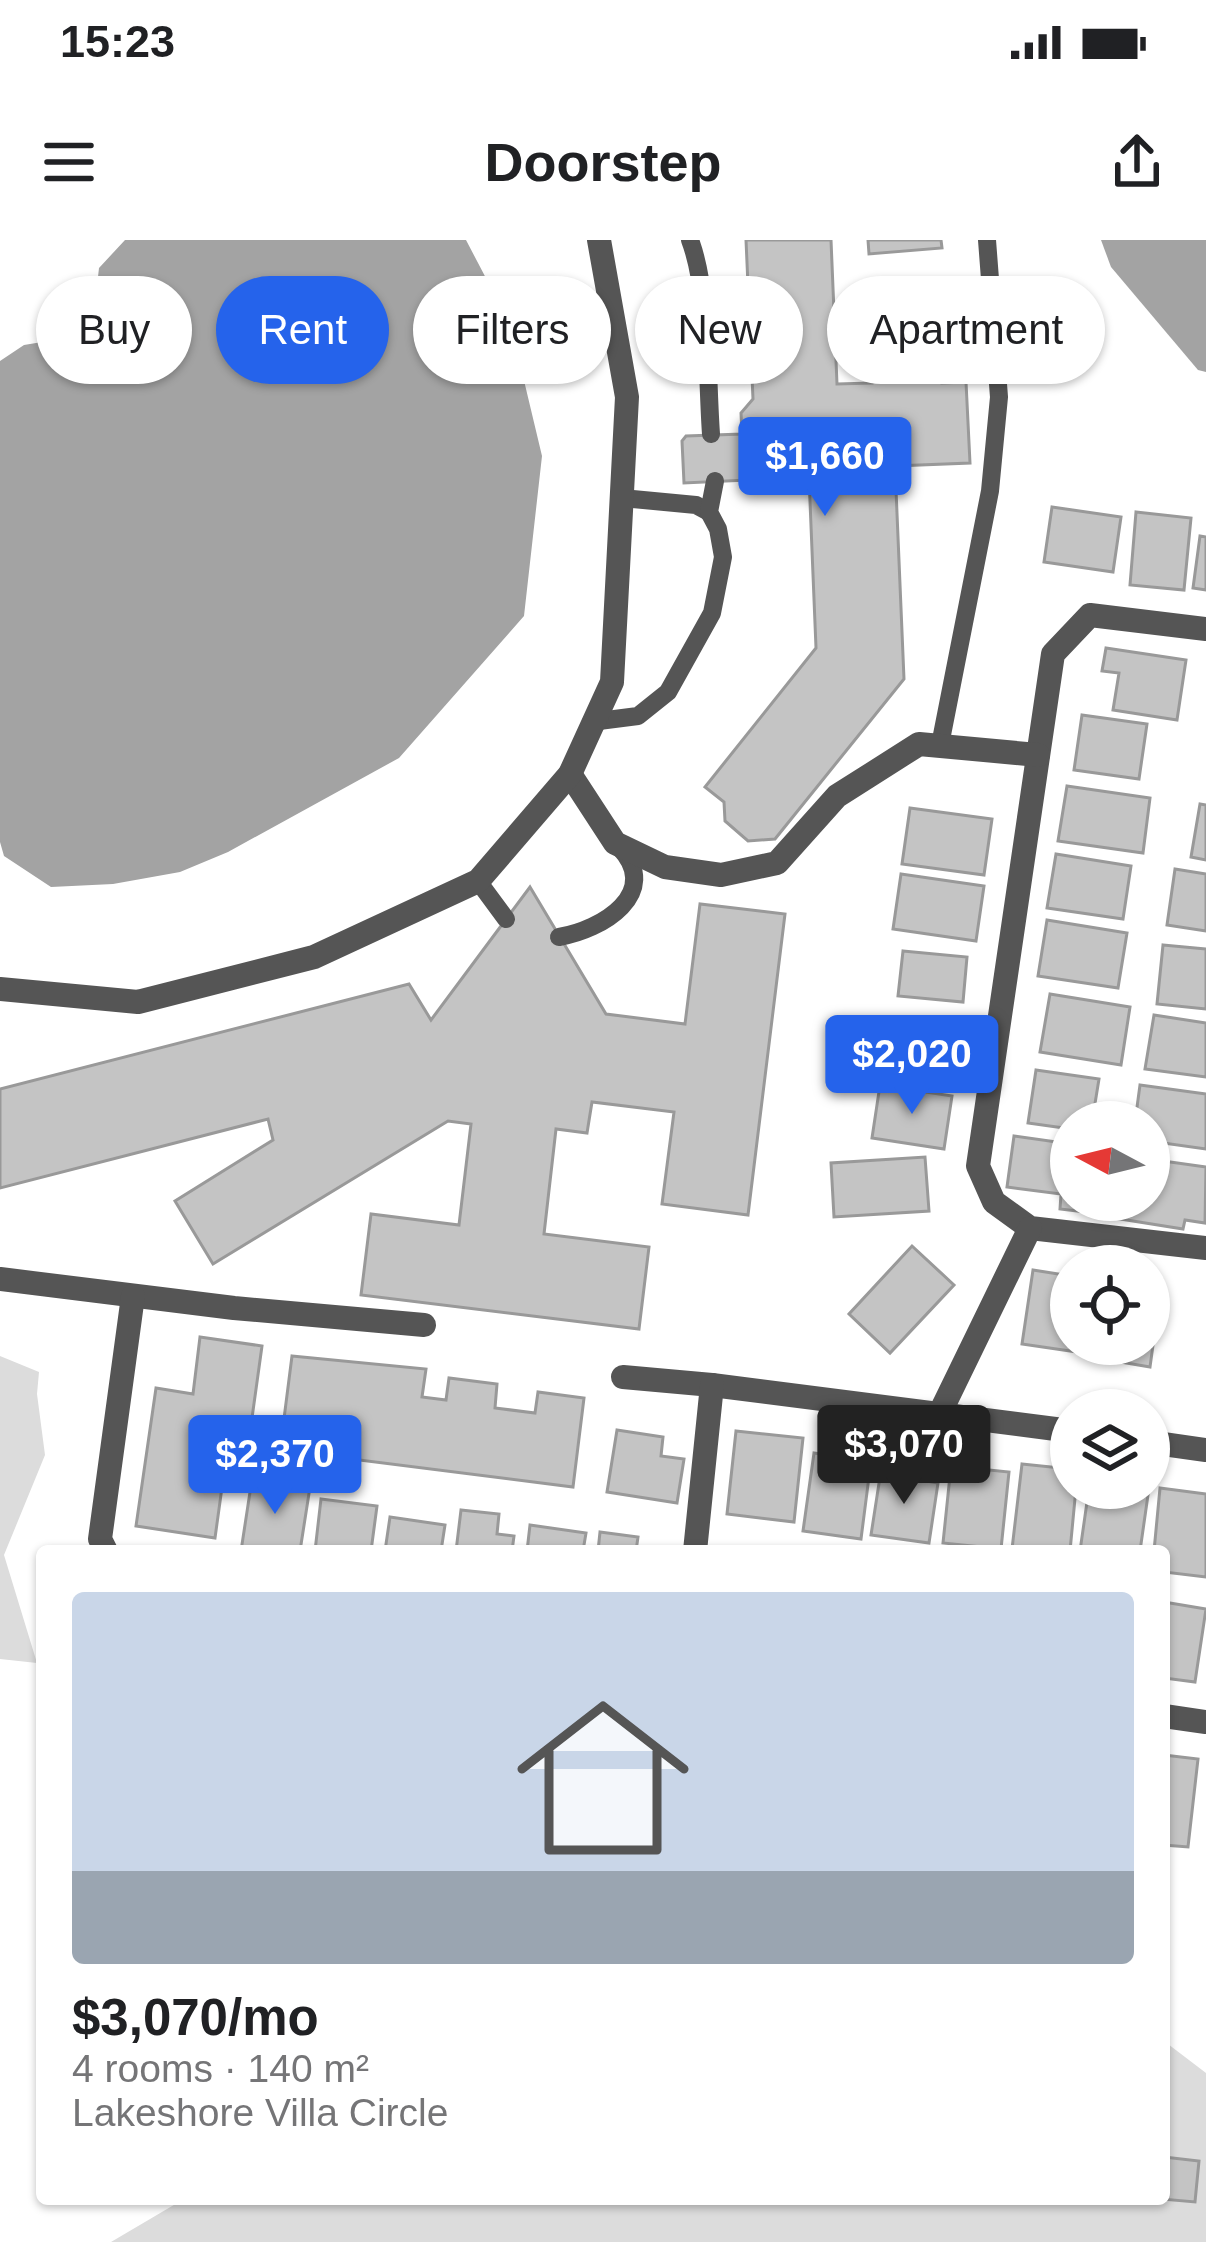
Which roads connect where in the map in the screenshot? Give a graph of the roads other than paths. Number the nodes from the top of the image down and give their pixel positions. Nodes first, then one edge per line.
1 (599, 240) edge
2 (690, 240) edge
3 (987, 240) edge
4 (711, 434) dead end
5 (715, 482) dead end
6 (622, 498) junction
7 (710, 512) junction
8 (1206, 629) edge
9 (591, 722) junction
10 (940, 745) junction
11 (1039, 755) junction
12 (570, 774) junction
13 (616, 843) junction
14 (478, 881) junction
15 (506, 919) dead end
16 (559, 937) dead end
17 (0, 989) edge
18 (1030, 1228) junction
19 (1206, 1248) edge
20 (0, 1279) edge
21 (133, 1296) junction
22 (424, 1324) dead end
23 (623, 1377) dead end
24 (712, 1384) junction
25 (940, 1414) junction
26 (1050, 1428) edge
27 (1170, 1445) edge
28 (1206, 1450) edge
29 (103, 1545) edge
30 (696, 1545) edge
31 (1170, 1717) edge
32 (1206, 1721) edge

1 - 6 street
2 - 4 lane
3 - 10 lane
5 - 7 lane
6 - 7 lane
6 - 9 street
7 - 9 lane
8 - 11 street
9 - 12 street
10 - 11 street
10 - 13 street
11 - 18 street
12 - 13 street
12 - 14 street
13 - 16 lane
14 - 15 lane
14 - 17 street
18 - 19 street
18 - 25 street
20 - 21 street
21 - 22 street
21 - 29 street
23 - 24 street
24 - 25 street
24 - 30 street
25 - 26 street
27 - 28 street
31 - 32 street

